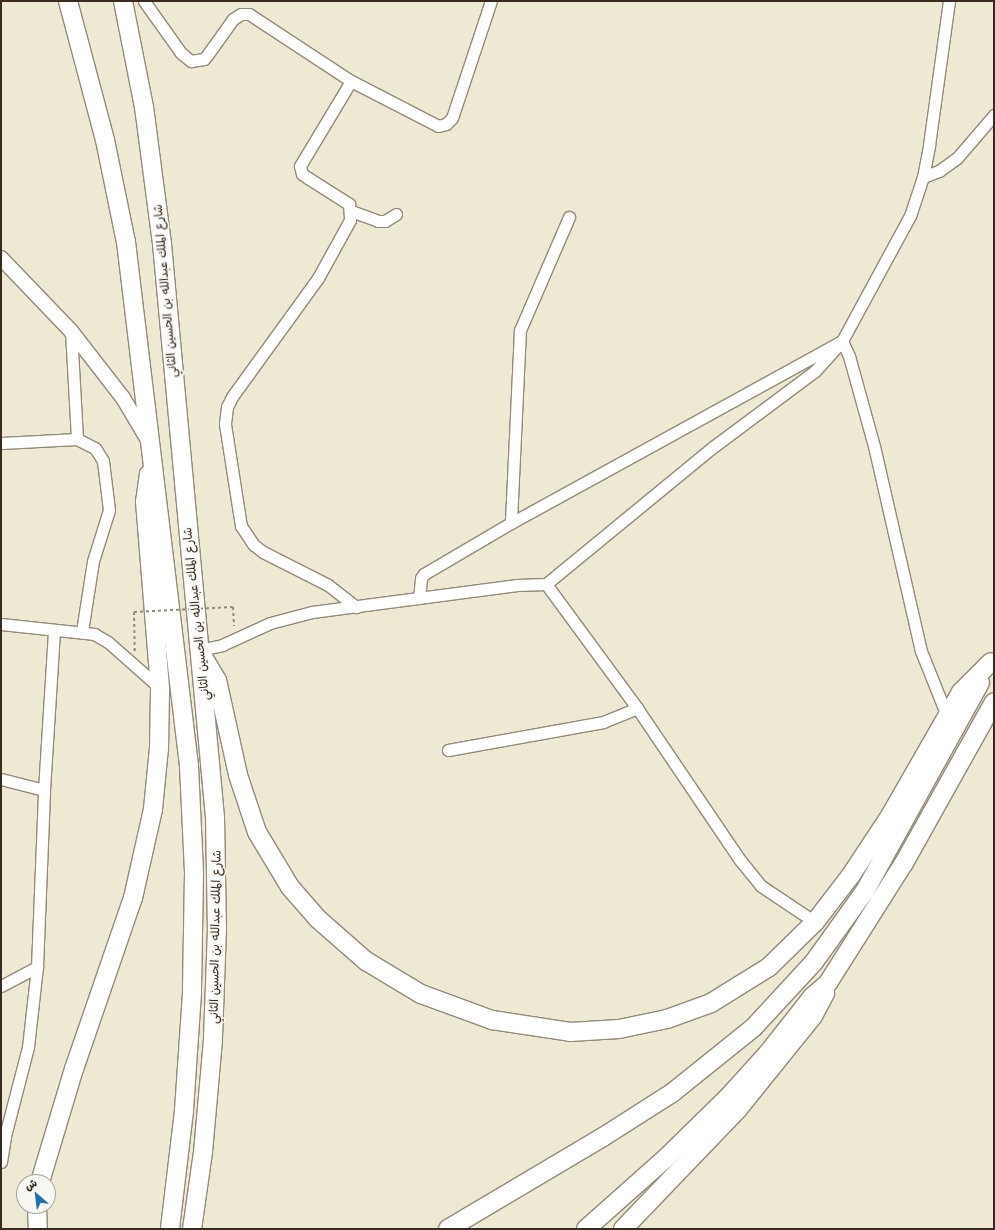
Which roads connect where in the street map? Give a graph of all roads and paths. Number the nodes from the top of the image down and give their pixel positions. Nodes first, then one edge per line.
1 (68, 1) edge
2 (123, 1) edge
3 (144, 1) edge
4 (491, 1) edge
5 (949, 1) edge
6 (351, 81) junction
7 (994, 116) edge
8 (924, 177) junction
9 (351, 211) junction
10 (396, 214) dead end
11 (569, 217) dead end
12 (1, 258) edge
13 (71, 331) junction
14 (842, 341) junction
15 (77, 440) junction
16 (1, 443) edge
17 (151, 446) junction
18 (153, 464) junction
19 (511, 523) junction
20 (546, 584) junction
21 (419, 598) junction
22 (356, 607) junction
23 (234, 622) dead end
24 (1, 624) edge
25 (54, 630) junction
26 (82, 631) junction
27 (135, 638) dead end
28 (199, 650) junction
29 (993, 659) edge
30 (160, 688) junction
31 (994, 702) edge
32 (637, 708) junction
33 (947, 716) junction
34 (448, 750) dead end
35 (1, 779) edge
36 (44, 790) junction
37 (815, 922) junction
38 (37, 967) junction
39 (828, 982) junction
40 (1, 986) edge
41 (1, 1162) edge
42 (42, 1174) edge
43 (37, 1214) edge
44 (38, 1229) edge
45 (170, 1229) edge
46 (192, 1229) edge
47 (448, 1229) edge
48 (586, 1229) edge
49 (623, 1229) edge

1 - 17 highway, شارع الملك عبدالله بن الحسين الثاني
2 - 28 highway, شارع الملك عبدالله بن الحسين الثاني
3 - 6 street
4 - 6 street
5 - 8 street
6 - 9 street
7 - 8 street
8 - 14 street
9 - 10 street
9 - 22 street
11 - 19 street
12 - 13 street, شارع الملك عبدالله بن الحسين الثاني
13 - 15 street
13 - 17 street, شارع الملك عبدالله بن الحسين الثاني
14 - 19 street
14 - 20 street
14 - 33 street
15 - 16 street
15 - 26 street
17 - 18 highway, شارع الملك عبدالله بن الحسين الثاني
18 - 30 highway
18 - 45 highway, شارع الملك عبدالله بن الحسين الثاني
19 - 21 street
20 - 21 street
20 - 32 street
21 - 22 street
22 - 28 street
23 - 27 path, bridge
24 - 25 street
25 - 26 street
25 - 36 street
26 - 30 street
28 - 37 highway
28 - 46 highway, شارع الملك عبدالله بن الحسين الثاني
29 - 33 highway
29 - 47 highway
30 - 42 highway
31 - 39 highway
32 - 34 street
32 - 37 street
33 - 37 highway
35 - 36 street
36 - 38 street
38 - 40 street
38 - 41 street
39 - 48 highway
39 - 49 highway
43 - 44 highway

